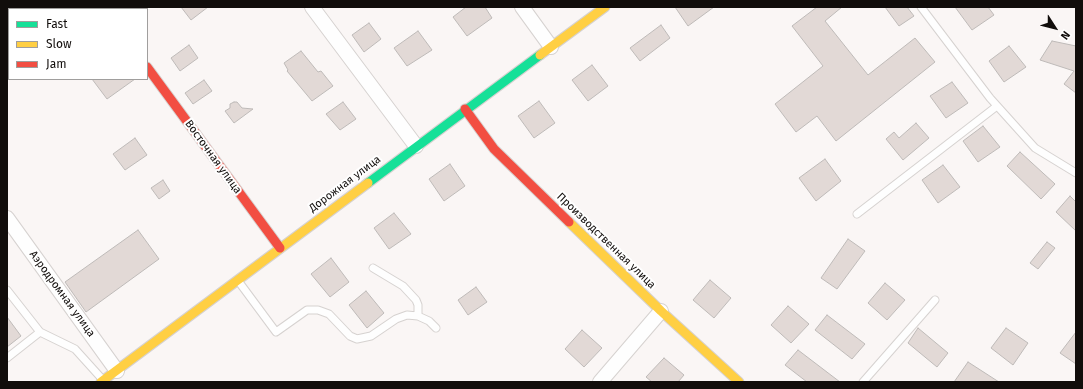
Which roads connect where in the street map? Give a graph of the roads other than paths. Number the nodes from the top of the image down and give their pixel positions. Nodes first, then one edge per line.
1 (312, 7) edge
2 (522, 7) edge
3 (605, 7) edge
4 (921, 7) edge
5 (551, 47) junction
6 (148, 68) edge
7 (492, 90) junction
8 (997, 106) junction
9 (466, 109) junction
10 (484, 109) dead end
11 (484, 119) dead end
12 (458, 130) dead end
13 (471, 133) dead end
14 (430, 136) junction
15 (416, 146) junction
16 (494, 149) junction
17 (1076, 173) edge
18 (857, 214) dead end
19 (7, 218) edge
20 (280, 248) junction
21 (373, 268) dead end
22 (238, 280) junction
23 (7, 290) edge
24 (935, 300) dead end
25 (661, 311) junction
26 (418, 316) junction
27 (436, 328) dead end
28 (40, 332) junction
29 (7, 358) edge
30 (116, 371) junction
31 (102, 381) edge
32 (600, 382) edge
33 (739, 382) edge
34 (863, 382) edge

1 - 15 street
2 - 5 street
3 - 5 main road, Дорожная улица
4 - 8 lane
5 - 7 main road, Дорожная улица
6 - 20 main road, Восточная улица
7 - 9 main road, Дорожная улица
7 - 10 main road
8 - 17 lane
8 - 18 lane
9 - 14 main road, Дорожная улица
9 - 16 main road, Производственная улица
11 - 16 main road
12 - 14 main road
13 - 16 main road
14 - 15 main road, Дорожная улица
15 - 20 main road, Дорожная улица
16 - 25 main road, Производственная улица
19 - 30 street, Аэродромная улица
20 - 22 main road, Дорожная улица
21 - 26 lane
22 - 26 lane
22 - 30 main road, Дорожная улица
23 - 28 lane
24 - 34 lane
25 - 32 street
25 - 33 main road, Производственная улица
26 - 27 lane
28 - 29 lane
28 - 31 lane
30 - 31 main road, Дорожная улица

